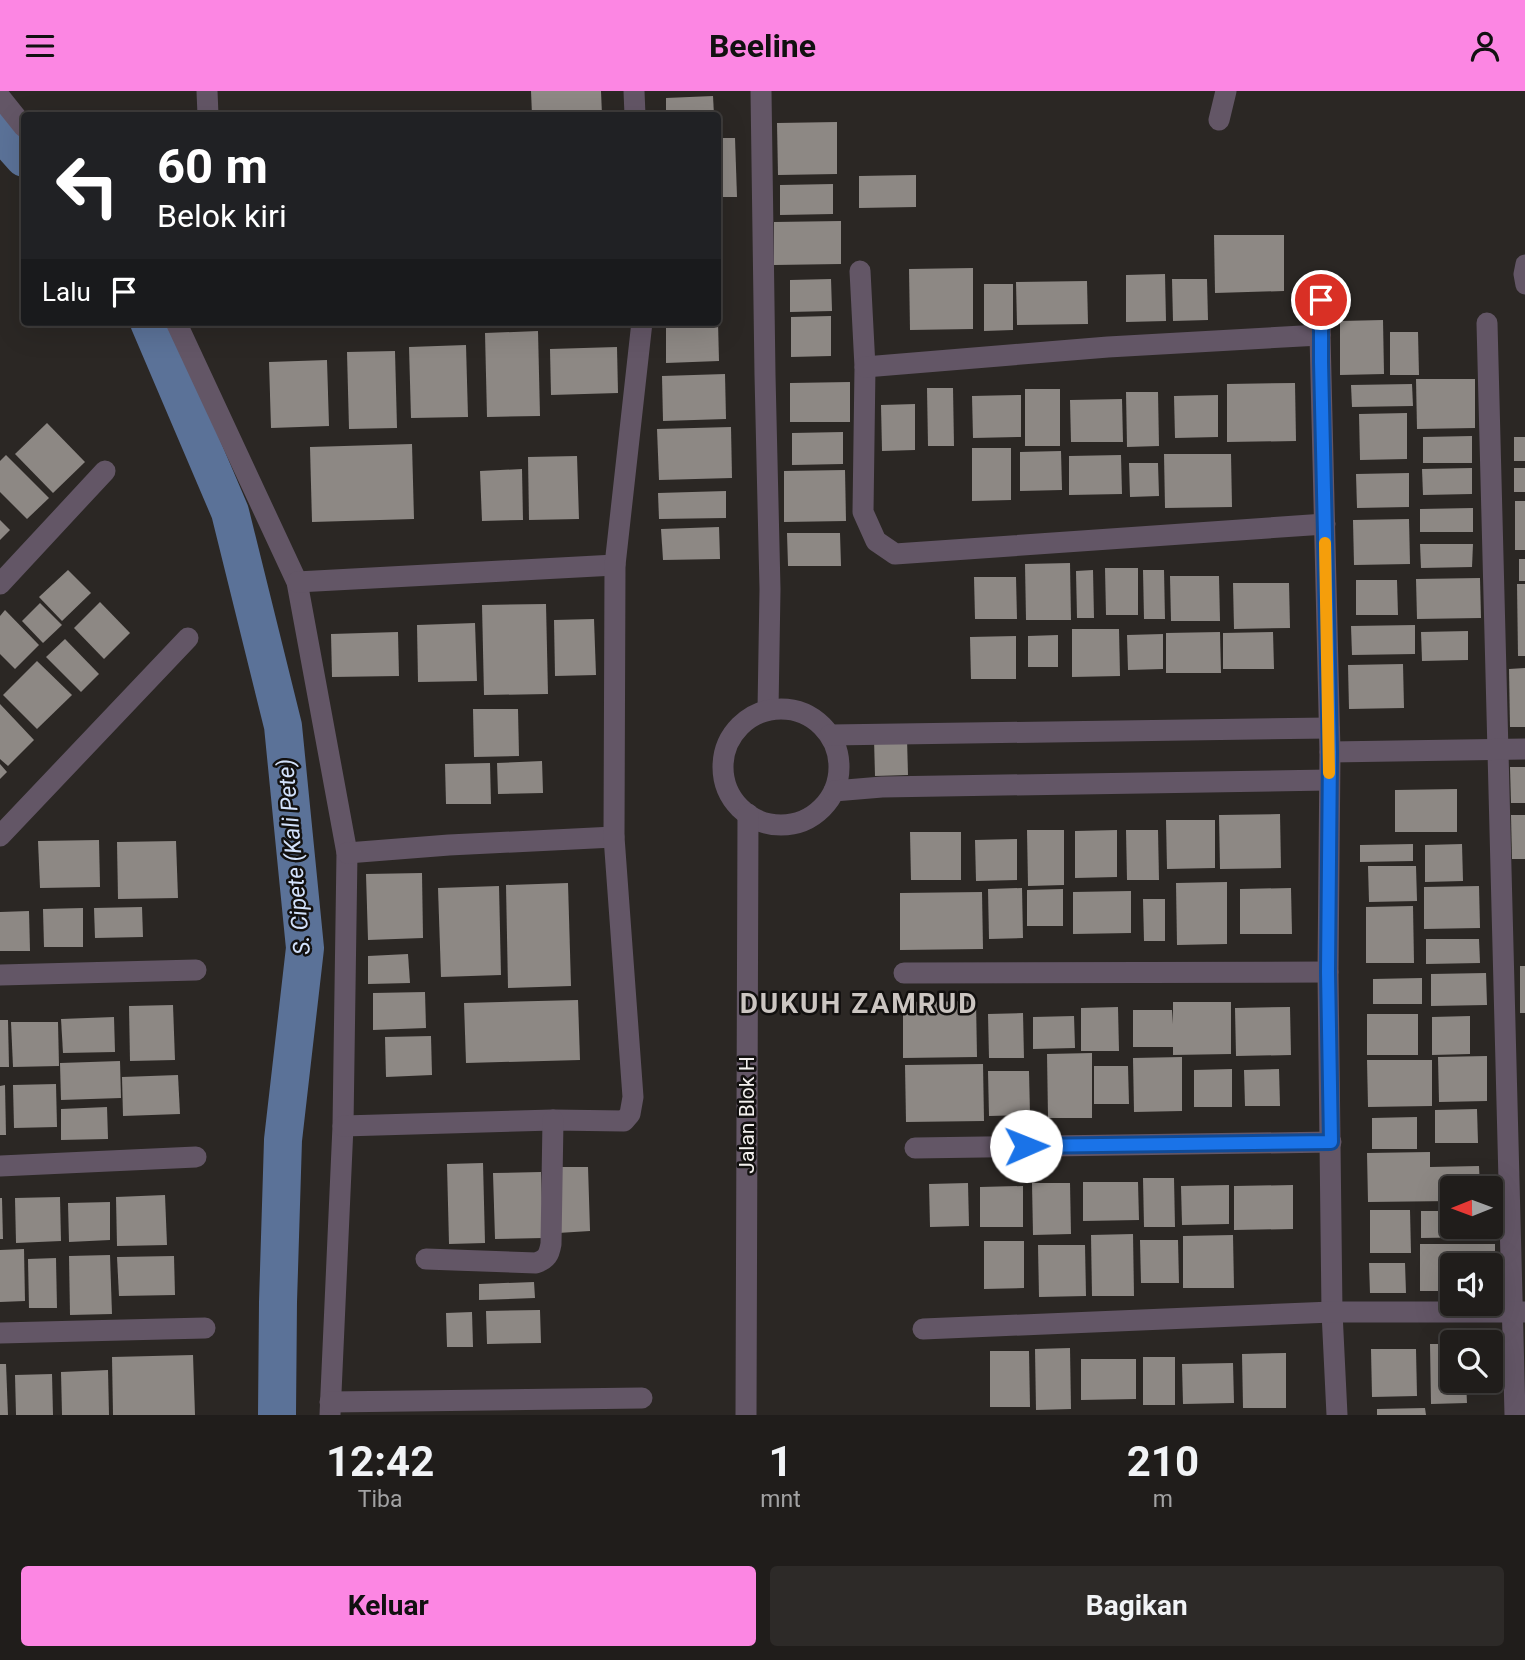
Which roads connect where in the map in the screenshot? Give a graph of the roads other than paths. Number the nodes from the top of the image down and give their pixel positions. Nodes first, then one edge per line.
1 (207, 91) edge
2 (634, 91) edge
3 (761, 91) edge
4 (1226, 91) edge
5 (0, 97) edge
6 (208, 112) edge
7 (635, 112) edge
8 (1219, 120) dead end
9 (21, 123) edge
10 (1525, 264) edge
11 (860, 271) dead end
12 (1525, 285) edge
13 (1321, 300) dead end
14 (1487, 323) dead end
15 (178, 326) edge
16 (642, 326) edge
17 (1320, 335) junction
18 (865, 367) junction
19 (106, 471) dead end
20 (1325, 524) junction
21 (615, 565) junction
22 (297, 582) junction
23 (0, 584) edge
24 (188, 638) dead end
25 (768, 710) junction
26 (1329, 728) junction
27 (830, 735) junction
28 (1499, 749) junction
29 (1525, 749) edge
30 (1330, 752) junction
31 (1329, 781) junction
32 (834, 791) junction
33 (748, 814) junction
34 (0, 836) edge
35 (614, 837) junction
36 (347, 853) junction
37 (196, 970) dead end
38 (1328, 972) junction
39 (904, 973) dead end
40 (0, 975) edge
41 (553, 1120) junction
42 (343, 1126) junction
43 (1331, 1142) junction
44 (915, 1148) dead end
45 (195, 1157) dead end
46 (0, 1166) edge
47 (426, 1259) dead end
48 (1332, 1312) junction
49 (1519, 1312) edge
50 (205, 1328) dead end
51 (923, 1329) dead end
52 (0, 1333) edge
53 (642, 1398) dead end
54 (330, 1409) edge
55 (746, 1415) edge
56 (1337, 1415) edge
57 (1516, 1415) edge

1 - 6 street
2 - 7 street
3 - 25 street
4 - 8 street
5 - 9 street
10 - 12 lane
11 - 18 street
13 - 17 street
14 - 28 street
15 - 22 street
16 - 21 street
17 - 18 street
17 - 20 street
18 - 20 street
19 - 23 street
20 - 26 street
21 - 22 street
21 - 35 street
22 - 36 street
24 - 34 street
25 - 27 street
25 - 33 street
26 - 27 street
26 - 30 street
27 - 32 street
28 - 29 street
28 - 30 street
28 - 49 street
30 - 31 street
31 - 32 street
31 - 38 street
32 - 33 street
33 - 55 street, Jalan Blok H
35 - 36 street
35 - 41 street
36 - 42 street
37 - 40 street
38 - 39 street
38 - 43 street
41 - 42 street
41 - 47 street
42 - 54 street
43 - 44 street
43 - 48 street
45 - 46 street
48 - 49 street
48 - 51 street
48 - 56 street
49 - 57 street
50 - 52 street
53 - 54 street

